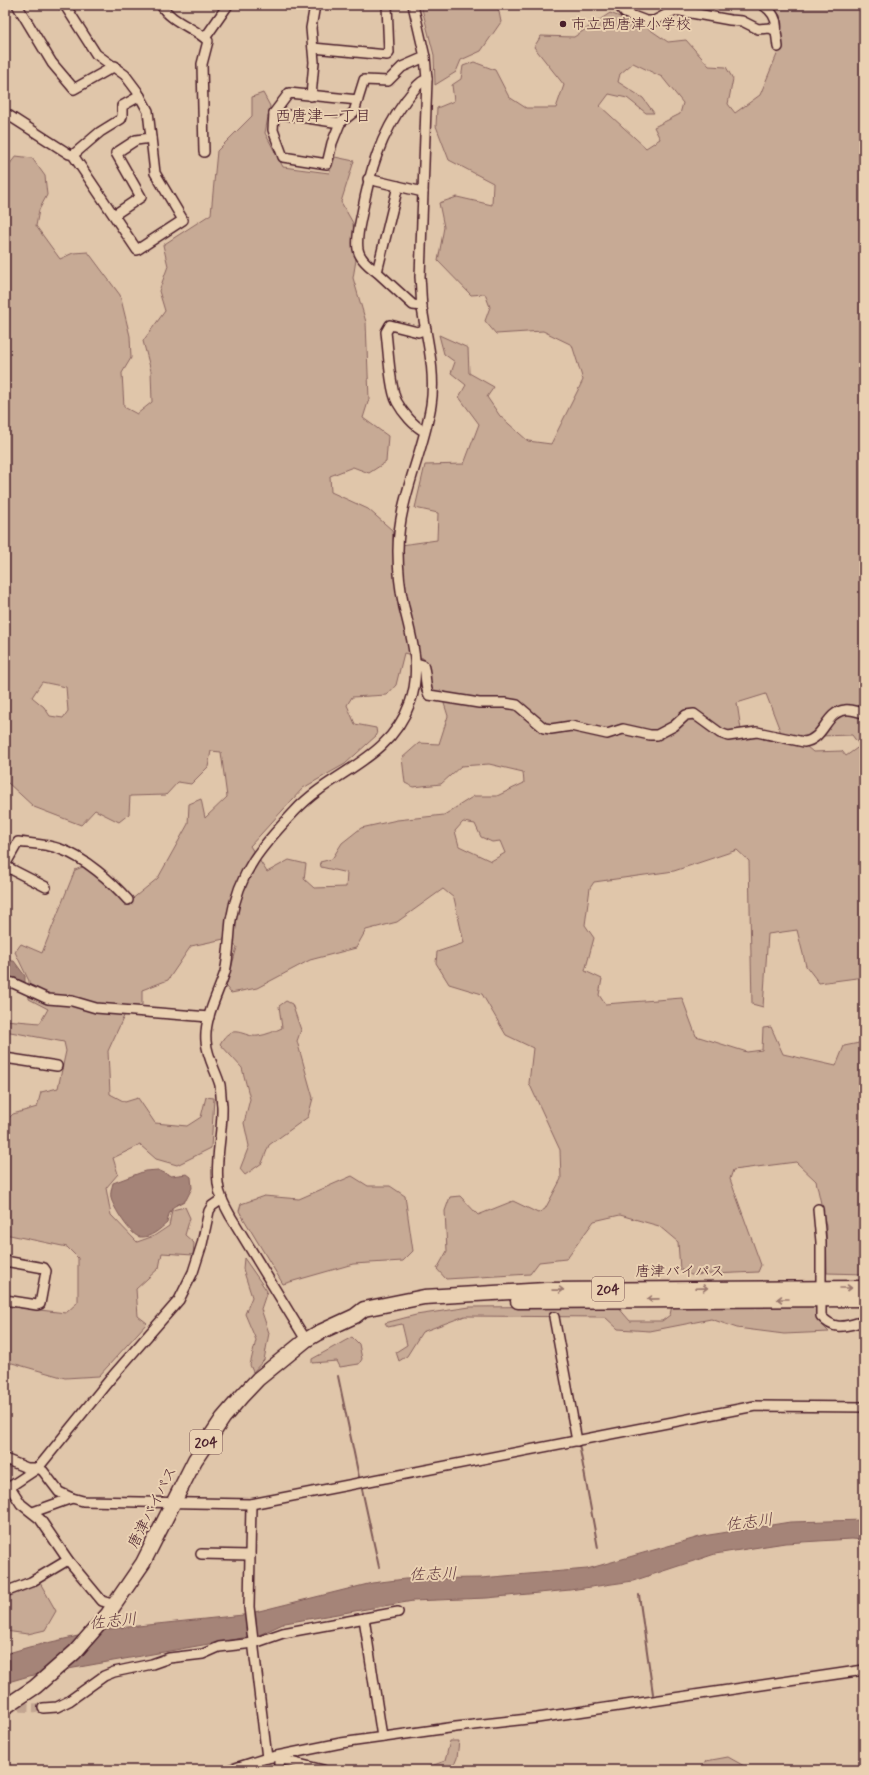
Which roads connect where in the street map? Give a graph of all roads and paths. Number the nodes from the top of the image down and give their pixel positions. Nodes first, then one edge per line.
1 (17, 5) edge
2 (63, 5) edge
3 (161, 5) edge
4 (228, 5) edge
5 (315, 5) edge
6 (387, 5) edge
7 (413, 5) edge
8 (618, 5) edge
9 (763, 5) edge
10 (776, 31) junction
11 (205, 38) junction
12 (778, 47) dead end
13 (313, 48) junction
14 (425, 56) junction
15 (115, 66) junction
16 (427, 79) junction
17 (140, 96) junction
18 (310, 96) junction
19 (358, 100) junction
20 (5, 113) edge
21 (274, 113) junction
22 (340, 123) junction
23 (151, 138) junction
24 (204, 152) dead end
25 (73, 155) junction
26 (368, 179) junction
27 (398, 186) junction
28 (423, 192) junction
29 (114, 215) junction
30 (377, 272) junction
31 (422, 306) junction
32 (426, 329) junction
33 (424, 431) junction
34 (416, 663) junction
35 (864, 713) edge
36 (5, 866) edge
37 (46, 887) dead end
38 (128, 900) dead end
39 (5, 982) edge
40 (209, 1017) junction
41 (5, 1058) edge
42 (57, 1066) dead end
43 (222, 1199) junction
44 (818, 1209) dead end
45 (5, 1261) edge
46 (864, 1288) edge
47 (820, 1293) junction
48 (864, 1299) edge
49 (5, 1300) edge
50 (554, 1317) dead end
51 (864, 1321) edge
52 (306, 1340) junction
53 (864, 1407) edge
54 (577, 1441) junction
55 (5, 1459) edge
56 (38, 1468) junction
57 (8, 1489) edge
58 (72, 1498) junction
59 (173, 1503) junction
60 (251, 1504) junction
61 (32, 1512) junction
62 (201, 1554) dead end
63 (250, 1555) junction
64 (68, 1560) junction
65 (5, 1592) edge
66 (112, 1610) junction
67 (398, 1612) dead end
68 (364, 1618) junction
69 (253, 1639) junction
70 (864, 1670) edge
71 (5, 1707) edge
72 (43, 1708) tunnel mouth
73 (382, 1737) junction
74 (279, 1756) junction
75 (267, 1758) junction
76 (228, 1770) edge
77 (279, 1770) edge
78 (323, 1770) edge

1 - 15 street
2 - 15 street
3 - 11 street
4 - 11 street
5 - 13 street
6 - 13 street
7 - 14 street
8 - 10 street
9 - 10 street
10 - 12 street
11 - 24 street
13 - 18 street
14 - 16 street
14 - 19 street
15 - 17 street
16 - 26 street
16 - 28 street
17 - 23 street
17 - 25 street
18 - 19 street
18 - 21 street
19 - 22 street
20 - 25 street
21 - 22 street
21 - 22 street
23 - 29 street
23 - 29 street
25 - 29 street
26 - 27 street
26 - 30 street
27 - 28 street
27 - 30 street
28 - 31 street
30 - 31 street
31 - 32 street
32 - 33 street
32 - 33 street
33 - 34 street
34 - 35 street
34 - 40 street
36 - 37 street
36 - 38 street
39 - 40 street
40 - 43 street
41 - 42 street
43 - 52 street
43 - 56 street
44 - 47 street
45 - 49 street
47 -> 46 highway, 唐津バイパス / 204
47 - 48 highway, 唐津バイパス / 204
47 - 51 street
47 - 52 highway, 唐津バイパス / 204
50 - 54 street
52 - 59 highway, 唐津バイパス / 204
53 - 54 street
54 - 60 street
55 - 56 street
56 - 57 street
56 - 58 street
57 - 61 street
58 - 59 street
58 - 61 street
59 - 60 street
59 - 66 highway, 唐津バイパス / 204
60 - 63 street
61 - 64 street
62 - 63 street
63 - 69 street
64 - 65 street
64 - 66 street
66 - 71 highway, 唐津バイパス / 204
67 - 68 street
68 - 69 street
68 - 73 street
69 - 72 street
69 - 75 street
70 - 73 street
73 - 74 street
74 - 75 street
74 - 77 street
74 - 78 street
75 - 76 street

